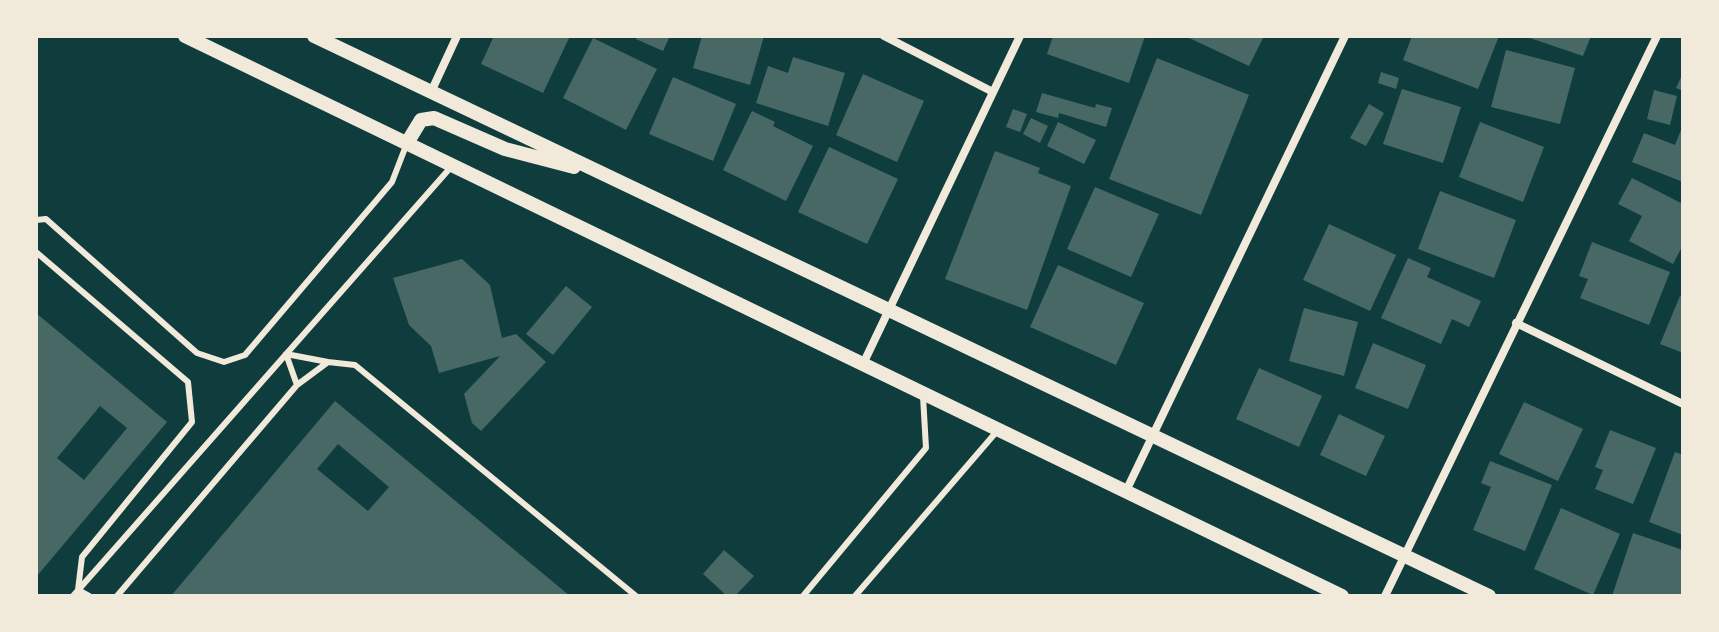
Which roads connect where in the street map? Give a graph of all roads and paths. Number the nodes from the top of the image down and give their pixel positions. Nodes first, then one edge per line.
1 (185, 36) edge
2 (314, 36) edge
3 (457, 36) edge
4 (884, 36) edge
5 (1020, 36) edge
6 (1345, 36) edge
7 (1657, 36) edge
8 (431, 92) junction
9 (993, 92) junction
10 (407, 143) junction
11 (452, 165) junction
12 (606, 175) junction
13 (36, 220) edge
14 (36, 252) edge
15 (888, 310) junction
16 (1516, 323) junction
17 (328, 362) junction
18 (863, 364) junction
19 (297, 385) junction
20 (922, 393) junction
21 (1683, 404) edge
22 (998, 430) junction
23 (1153, 436) junction
24 (1126, 491) junction
25 (1403, 555) junction
26 (75, 593) edge
27 (89, 596) edge
28 (117, 596) edge
29 (636, 596) edge
30 (803, 596) edge
31 (855, 596) edge
32 (1342, 596) edge
33 (1385, 596) edge
34 (1489, 596) edge

1 - 10 street
2 - 8 street
3 - 8 street
4 - 9 street
5 - 9 street
6 - 23 street
7 - 16 street
8 - 12 street
9 - 15 street
10 - 11 street
10 - 12 street
10 - 13 lane
11 - 18 street
11 - 26 lane
12 - 15 street
14 - 26 lane
15 - 18 street
15 - 23 street
16 - 21 street
16 - 25 street
17 - 19 lane
17 - 19 lane
17 - 29 lane
18 - 20 street
19 - 28 lane
20 - 22 street
20 - 30 lane
22 - 24 street
22 - 31 lane
23 - 24 street
23 - 25 street
24 - 32 street
25 - 33 street
25 - 34 street
26 - 27 lane

